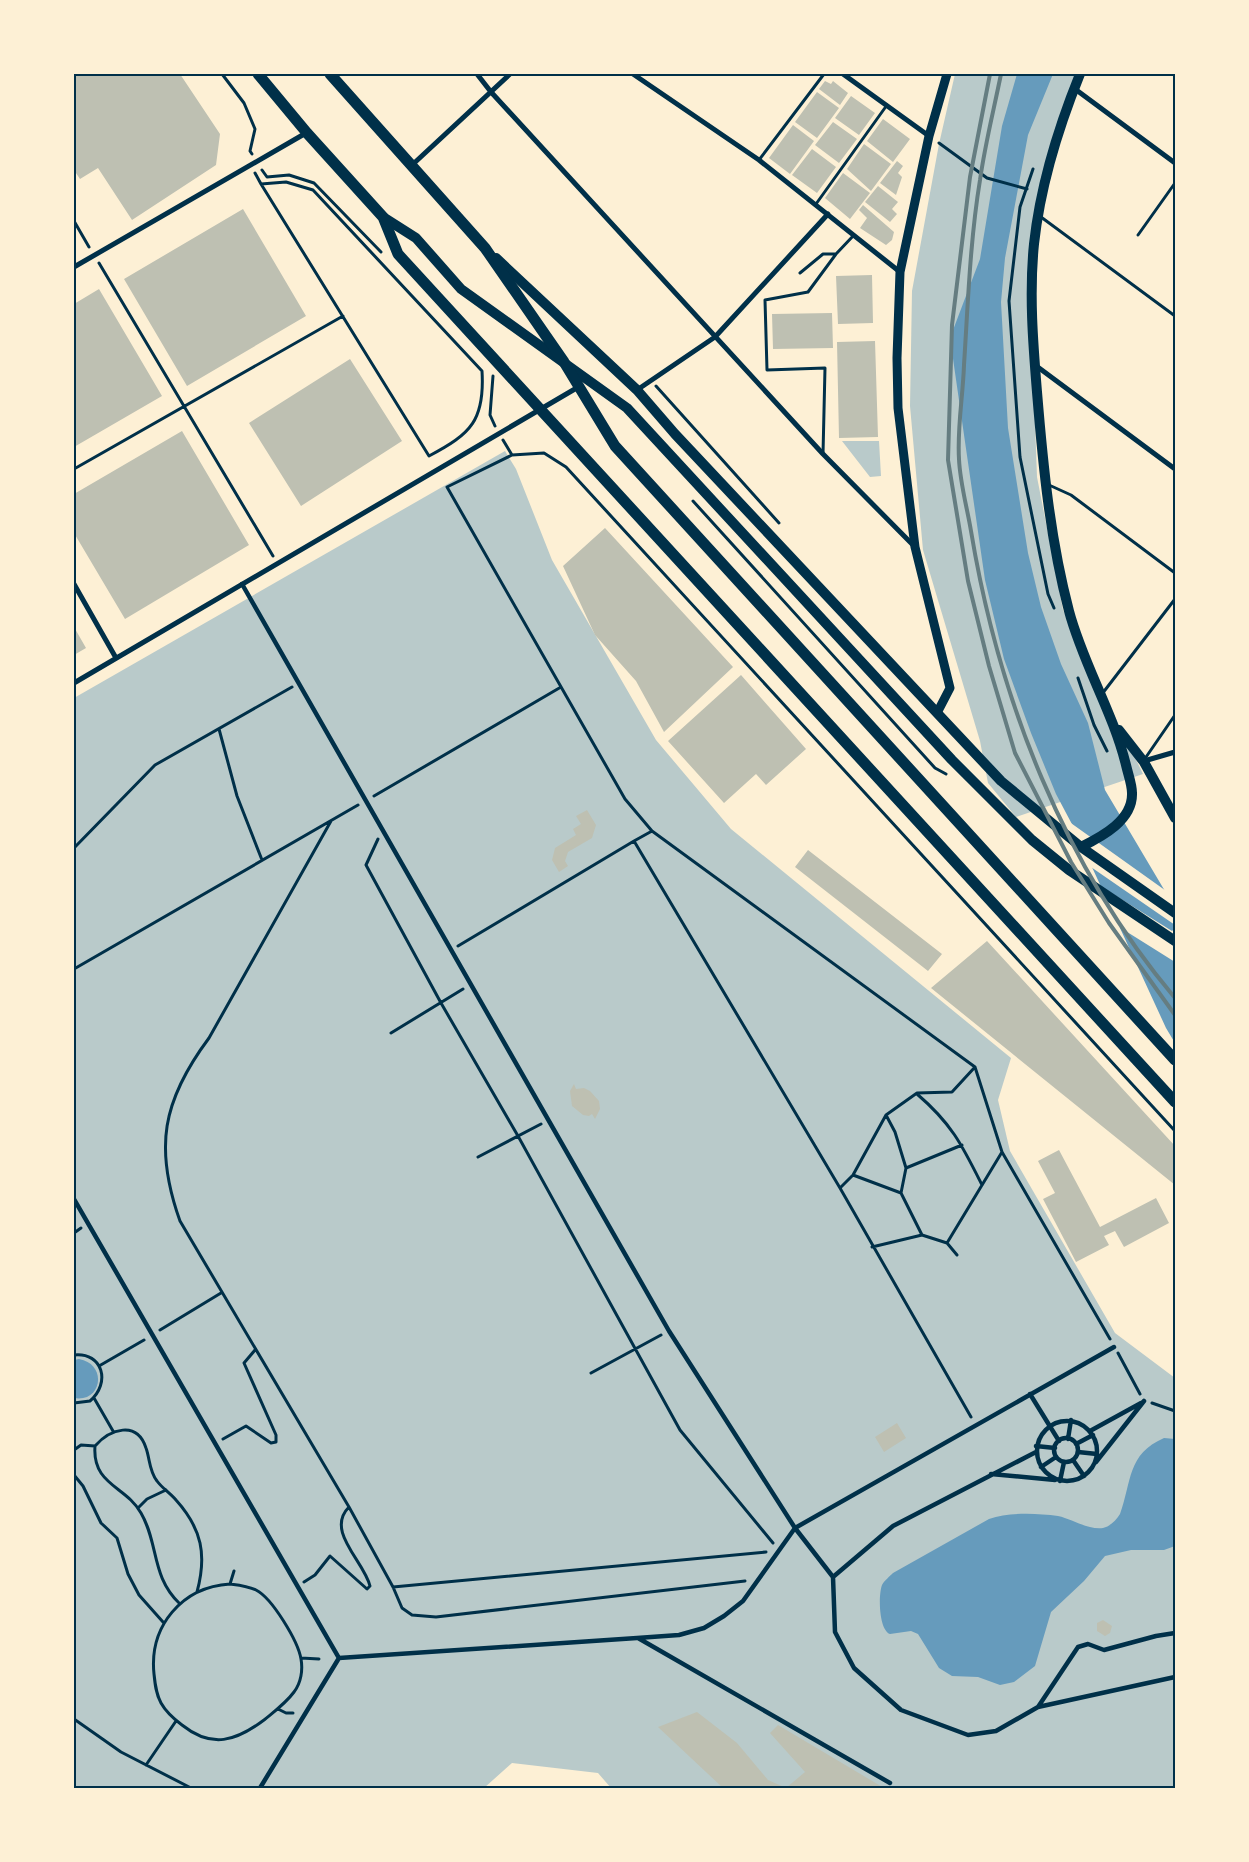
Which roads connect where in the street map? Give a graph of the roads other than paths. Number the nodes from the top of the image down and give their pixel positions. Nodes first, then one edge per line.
1 (258, 74) edge
2 (330, 74) edge
3 (477, 74) edge
4 (510, 74) edge
5 (632, 74) edge
6 (824, 74) edge
7 (844, 74) edge
8 (947, 74) edge
9 (1080, 74) edge
10 (1074, 89) junction
11 (491, 92) junction
12 (887, 105) junction
13 (306, 133) junction
14 (929, 136) junction
15 (759, 160) junction
16 (1175, 163) edge
17 (411, 166) junction
18 (1175, 183) edge
19 (816, 204) junction
20 (828, 214) junction
21 (1040, 216) junction
22 (383, 217) junction
23 (855, 234) junction
24 (1138, 235) dead end
25 (485, 248) junction
26 (836, 254) junction
27 (74, 268) edge
28 (900, 272) junction
29 (800, 273) dead end
30 (1175, 316) edge
31 (715, 337) junction
32 (564, 362) junction
33 (1035, 364) junction
34 (588, 380) junction
35 (578, 387) junction
36 (637, 390) junction
37 (539, 410) junction
38 (823, 454) junction
39 (1175, 469) edge
40 (1046, 484) junction
41 (915, 547) junction
42 (1175, 573) edge
43 (74, 584) edge
44 (242, 584) junction
45 (1175, 600) edge
46 (116, 658) junction
47 (74, 683) edge
48 (1102, 695) junction
49 (937, 714) junction
50 (1175, 716) edge
51 (1115, 726) junction
52 (1175, 752) edge
53 (1144, 762) junction
54 (1175, 818) edge
55 (1081, 847) junction
56 (1175, 913) edge
57 (1175, 941) edge
58 (1175, 1060) edge
59 (1175, 1102) edge
60 (74, 1199) edge
61 (1114, 1347) road end
62 (1030, 1394) junction
63 (1072, 1420) junction
64 (1049, 1426) junction
65 (1091, 1433) junction
66 (1068, 1439) junction
67 (1060, 1441) junction
68 (1076, 1444) junction
69 (1036, 1446) junction
70 (1055, 1448) junction
71 (1036, 1452) junction
72 (1078, 1452) junction
73 (1097, 1454) junction
74 (1056, 1457) junction
75 (1073, 1460) junction
76 (1064, 1462) junction
77 (1094, 1465) junction
78 (1041, 1467) junction
79 (990, 1474) junction
80 (1084, 1476) junction
81 (1059, 1480) junction
82 (795, 1528) junction
83 (833, 1577) junction
84 (1175, 1634) edge
85 (637, 1638) junction
86 (339, 1658) junction
87 (1175, 1677) edge
88 (1038, 1707) junction
89 (890, 1783) dead end
90 (260, 1788) edge

1 - 13 main road
2 - 17 main road
3 - 11 street
4 - 11 street
5 - 15 street
6 - 15 lane
7 - 12 street
8 - 14 street
9 - 10 main road
10 - 16 street
10 - 21 main road
11 - 17 street
11 - 31 street
12 - 14 street
12 - 19 lane
13 - 22 main road
13 - 27 street
14 - 28 street
15 - 19 street
17 - 25 main road
18 - 24 lane
19 - 20 street
20 - 23 street
20 - 31 street
21 - 30 lane
21 - 33 main road
22 - 32 main road
22 - 37 main road
23 - 26 lane
23 - 28 street
25 - 32 main road
25 - 36 main road
26 - 29 lane
26 - 38 lane
28 - 41 street
31 - 36 street
31 - 38 street
32 - 34 main road
32 - 35 main road
33 - 39 street
33 - 40 main road
34 - 35 street
34 - 57 main road
35 - 37 street
35 - 58 main road
36 - 49 main road
37 - 44 street
37 - 59 main road
38 - 41 street
40 - 42 lane
40 - 48 main road
41 - 49 street
43 - 46 street
44 - 46 street
44 - 82 street
45 - 48 lane
46 - 47 street
48 - 51 main road
49 - 55 main road
50 - 53 lane
51 - 53 main road
51 - 55 main road
52 - 53 street
53 - 54 main road
55 - 56 main road
60 - 86 street
61 - 62 street
62 - 64 street
62 - 82 street
63 - 64 street
63 - 65 street
63 - 66 street
64 - 67 street
64 - 69 street
65 - 68 street
65 - 73 street
65 - 77 street
66 - 67 street
66 - 68 street
67 - 70 street
68 - 72 street
69 - 70 street
69 - 71 street
70 - 74 street
71 - 78 street
71 - 79 street
72 - 73 street
72 - 75 street
73 - 77 street
74 - 76 street
74 - 78 street
75 - 76 street
75 - 80 street
76 - 81 street
77 - 80 street
78 - 81 street
79 - 81 street
79 - 83 street
80 - 81 street
82 - 83 street
82 - 85 street
83 - 88 street
84 - 88 street
85 - 86 street
85 - 89 street
86 - 90 street
87 - 88 street

